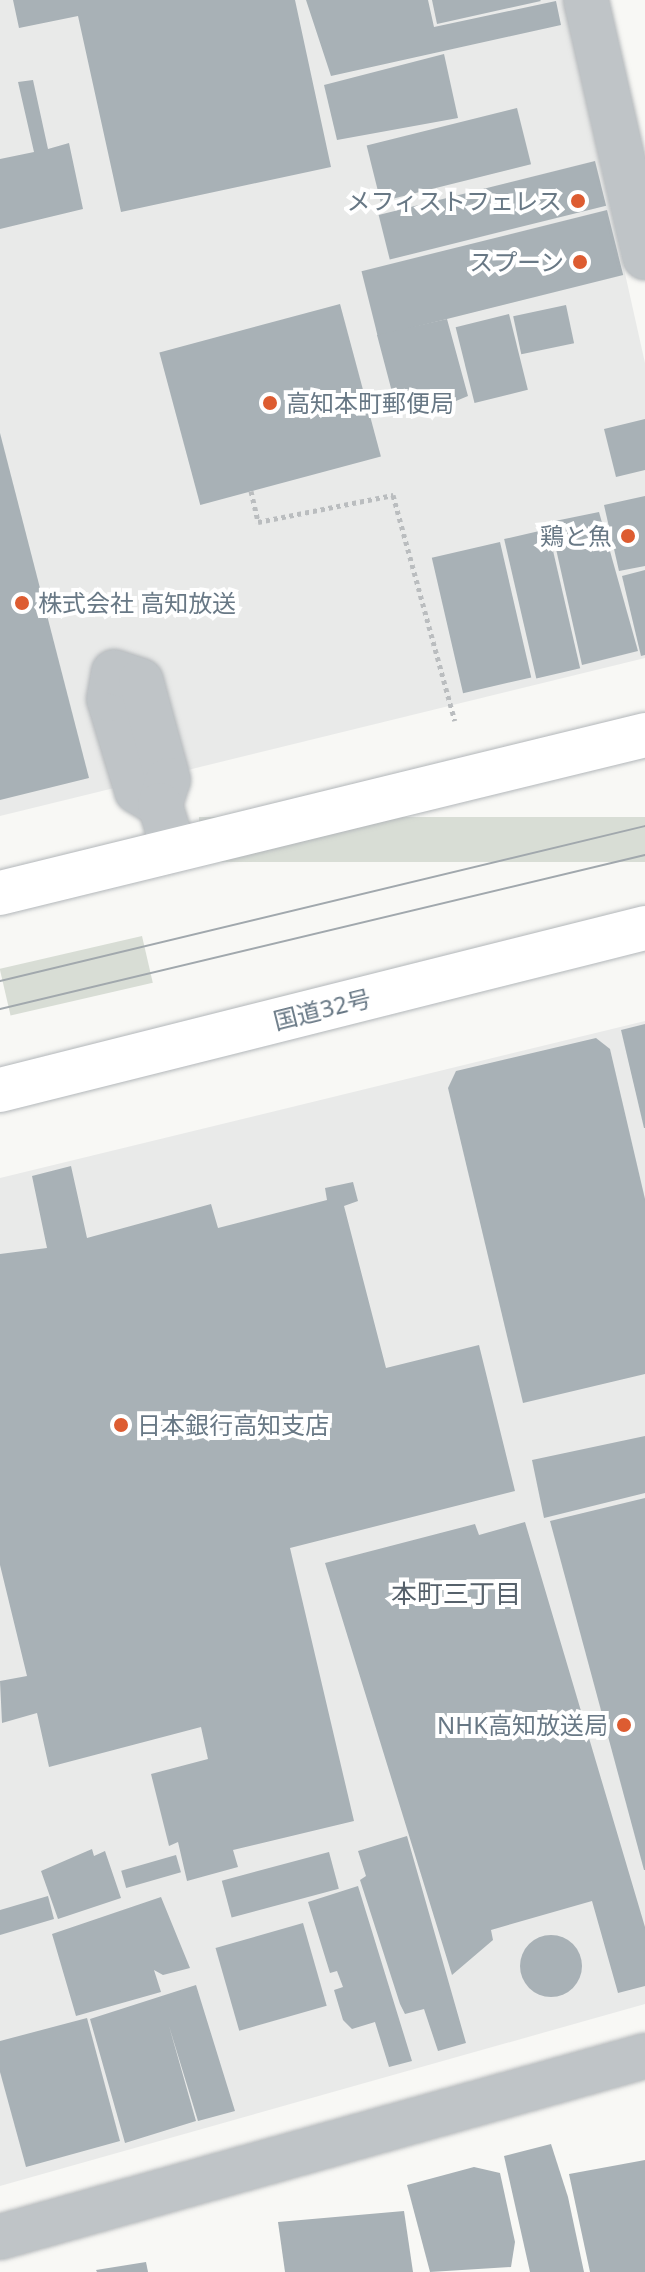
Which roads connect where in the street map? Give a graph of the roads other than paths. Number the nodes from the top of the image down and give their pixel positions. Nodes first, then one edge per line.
1 (586, 0) edge
2 (631, 132) edge
3 (645, 257) edge
4 (645, 735) edge
5 (160, 805) dead end
6 (173, 847) junction
7 (0, 893) edge
8 (645, 928) edge
9 (0, 1090) edge
10 (645, 2056) edge
11 (0, 2237) edge

1 - 2 street
2 - 3 street
4 - 6 highway
5 - 6 street
6 - 7 highway
8 - 9 highway, 国道32号
10 - 11 street

